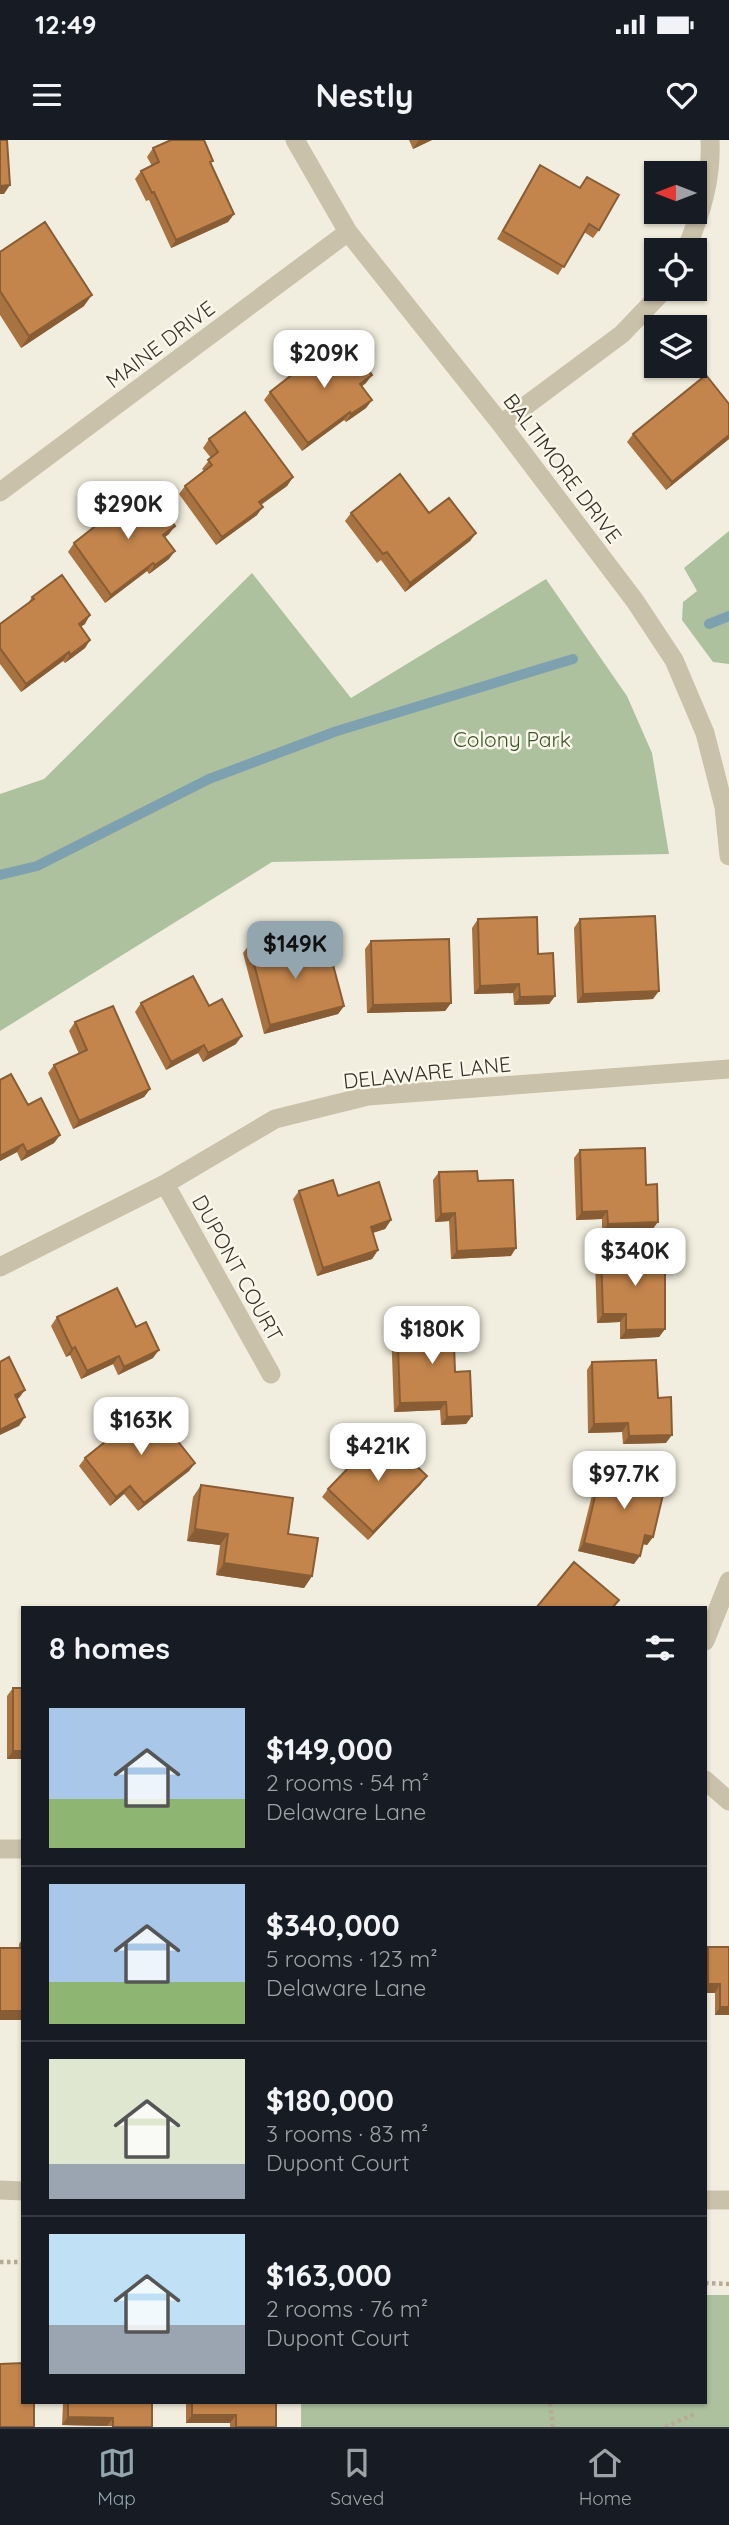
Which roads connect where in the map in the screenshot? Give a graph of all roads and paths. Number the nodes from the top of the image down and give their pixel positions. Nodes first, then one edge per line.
1 (295, 140) edge
2 (709, 140) edge
3 (348, 232) junction
4 (691, 238) edge
5 (654, 301) edge
6 (501, 424) junction
7 (2, 486) edge
8 (729, 856) edge
9 (729, 1069) edge
10 (165, 1184) junction
11 (0, 1267) edge
12 (271, 1374) dead end
13 (729, 1581) edge
14 (707, 1637) edge
15 (707, 1782) edge
16 (729, 1801) edge
17 (0, 1849) edge
18 (21, 1849) edge
19 (0, 2190) edge
20 (21, 2191) edge
21 (707, 2200) edge
22 (729, 2200) edge
23 (0, 2262) edge
24 (21, 2262) edge
25 (707, 2283) edge
26 (729, 2284) edge
27 (550, 2404) edge
28 (695, 2414) dead end
29 (553, 2427) edge
30 (665, 2427) edge

1 - 3 street, BALTIMORE DRIVE
2 - 4 street
3 - 6 street, BALTIMORE DRIVE
3 - 7 street, MAINE DRIVE
5 - 6 street
6 - 8 street, BALTIMORE DRIVE
9 - 10 street, DELAWARE LANE
10 - 11 street, DELAWARE LANE
10 - 12 street, DUPONT COURT
13 - 14 street
15 - 16 street
17 - 18 street
19 - 20 street
21 - 22 street
23 - 24 path
25 - 26 path
27 - 29 path
28 - 30 path

